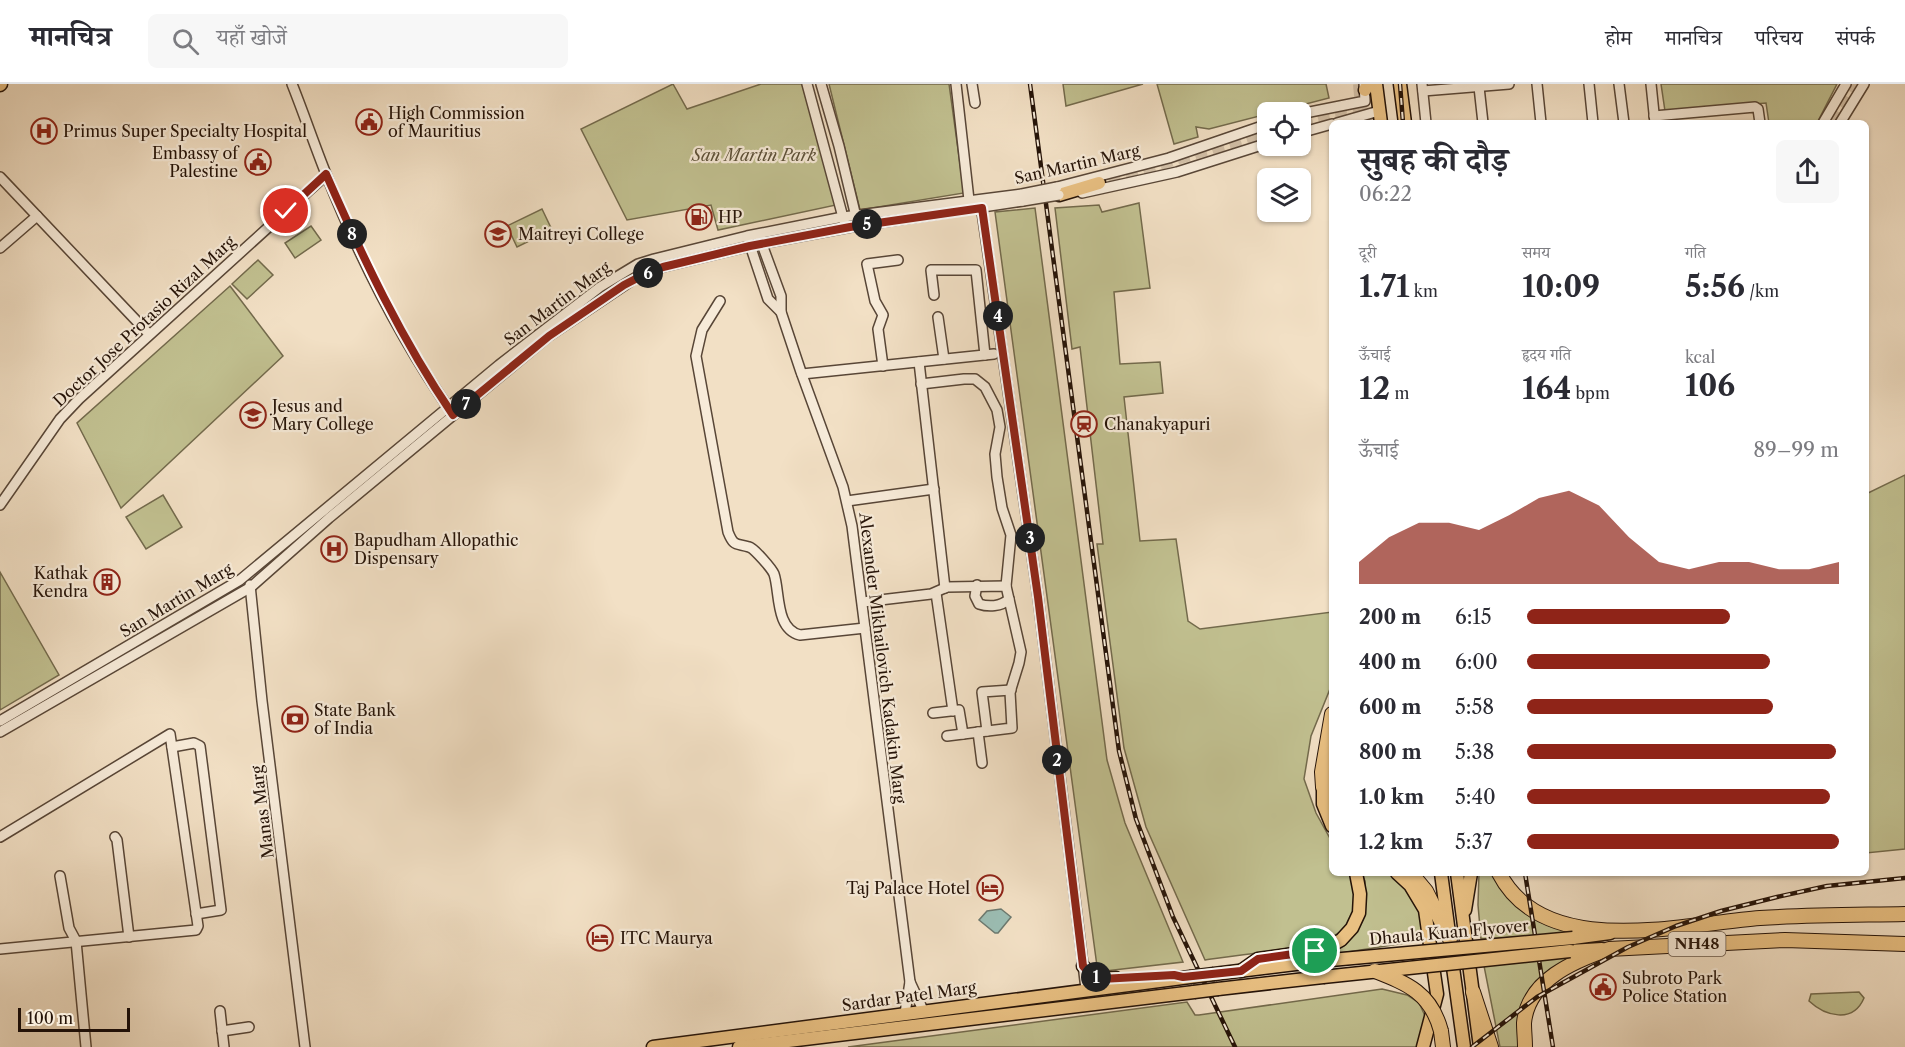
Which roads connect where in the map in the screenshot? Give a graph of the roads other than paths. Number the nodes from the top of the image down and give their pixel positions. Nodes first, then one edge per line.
1 (292, 84) edge
2 (807, 84) edge
3 (821, 84) edge
4 (956, 84) edge
5 (972, 84) edge
6 (1376, 84) edge
7 (1400, 84) edge
8 (1509, 84) edge
9 (1537, 84) edge
10 (1589, 84) edge
11 (1619, 84) edge
12 (1652, 84) edge
13 (1846, 84) edge
14 (1863, 84) edge
15 (1422, 87) edge
16 (1479, 87) junction
17 (1366, 90) edge
18 (975, 103) dead end
19 (1311, 110) edge
20 (1380, 117) edge
21 (1655, 119) edge
22 (1358, 120) edge
23 (1405, 120) edge
24 (1426, 120) edge
25 (1483, 120) edge
26 (1541, 120) edge
27 (1593, 120) edge
28 (1624, 120) edge
29 (1760, 120) edge
30 (1825, 120) edge
31 (1842, 120) edge
32 (1329, 125) edge
33 (1257, 128) edge
34 (1311, 130) edge
35 (1257, 147) edge
36 (326, 174) junction
37 (0, 177) edge
38 (1099, 182) tunnel mouth
39 (1058, 191) junction
40 (969, 200) junction
41 (981, 204) junction
42 (856, 215) junction
43 (37, 216) junction
44 (843, 218) junction
45 (858, 226) junction
46 (846, 228) junction
47 (758, 234) junction
48 (749, 241) junction
49 (761, 244) junction
50 (0, 248) edge
51 (898, 260) dead end
52 (934, 295) dead end
53 (720, 301) dead end
54 (781, 312) junction
55 (938, 317) dead end
56 (149, 334) junction
57 (944, 359) junction
58 (919, 362) junction
59 (884, 366) junction
60 (802, 374) junction
61 (921, 384) junction
62 (451, 411) junction
63 (934, 489) junction
64 (847, 501) junction
65 (0, 505) edge
66 (249, 573) junction
67 (977, 585) junction
68 (1006, 586) junction
69 (251, 587) junction
70 (945, 588) junction
71 (936, 593) junction
72 (1009, 599) junction
73 (863, 603) junction
74 (865, 628) junction
75 (1011, 690) junction
76 (952, 711) junction
77 (933, 712) dead end
78 (0, 721) edge
79 (982, 731) junction
80 (1329, 731) edge
81 (0, 732) edge
82 (963, 734) junction
83 (947, 736) dead end
84 (172, 747) junction
85 (982, 763) dead end
86 (1329, 811) edge
87 (0, 837) edge
88 (115, 837) dead end
89 (60, 876) dead end
90 (1357, 876) edge
91 (1400, 876) edge
92 (1414, 876) edge
93 (1441, 876) edge
94 (1457, 876) edge
95 (1470, 876) edge
96 (1501, 876) edge
97 (196, 914) junction
98 (1905, 914) edge
99 (1463, 920) junction
100 (1624, 932) junction
101 (129, 937) junction
102 (1450, 939) junction
103 (76, 941) junction
104 (1905, 944) edge
105 (0, 949) edge
106 (1609, 949) junction
107 (1083, 966) junction
108 (1241, 971) junction
109 (1374, 971) junction
110 (1187, 977) junction
111 (910, 982) junction
112 (1086, 989) junction
113 (1218, 989) joint
114 (1473, 992) junction
115 (923, 1010) junction
116 (220, 1011) dead end
117 (905, 1013) junction
118 (249, 1028) dead end
119 (222, 1031) junction
120 (86, 1047) edge
121 (224, 1047) edge
122 (305, 1047) edge
123 (653, 1047) edge
124 (739, 1047) edge
125 (1423, 1047) edge
126 (1443, 1047) edge
127 (1464, 1047) edge
128 (1480, 1047) edge
129 (1491, 1047) edge
130 (1526, 1047) edge

1 - 36 street
2 - 44 street
3 - 42 street
4 - 40 street
5 - 18 street
6 - 20 main road
7 - 23 main road
8 - 16 street
9 - 26 street
10 - 27 street
11 - 28 street
12 - 21 street
13 - 30 street
14 - 31 street
15 - 16 street
15 - 24 street
16 - 25 street
17 - 19 street
20 - 22 street
21 - 29 street
32 - 34 street
33 - 39 street, San Martin Marg
35 - 39 street, San Martin Marg
36 - 56 street, Doctor Jose Protasio Rizal Marg
36 - 62 street
37 - 43 street
38 - 39 main road
39 - 41 street, San Martin Marg, bridge
40 - 41 street, San Martin Marg
40 - 42 street, San Martin Marg
41 - 45 street, San Martin Marg
41 - 107 street
42 - 44 street, San Martin Marg
42 - 45 street
43 - 50 street
43 - 56 street
44 - 46 street
44 - 47 street, San Martin Marg
45 - 46 street, San Martin Marg
46 - 49 street, San Martin Marg
47 - 48 street, San Martin Marg
47 - 49 street
48 - 49 street, San Martin Marg
48 - 54 street
48 - 62 street, San Martin Marg
49 - 54 street
51 - 59 street
52 - 57 street
53 - 74 street
54 - 60 street, Alexander Mikhailovich Kadakin Marg
55 - 57 street
56 - 65 street, Doctor Jose Protasio Rizal Marg
57 - 58 street
58 - 59 street
58 - 61 street
59 - 60 street
60 - 64 street, Alexander Mikhailovich Kadakin Marg
61 - 63 street
61 - 68 street
62 - 66 street, San Martin Marg
62 - 69 street, San Martin Marg
63 - 64 street
63 - 70 street
64 - 73 street, Alexander Mikhailovich Kadakin Marg
66 - 69 street, Manas Marg
66 - 78 street, San Martin Marg
67 - 68 street
67 - 70 street
67 - 72 street
68 - 72 street
69 - 81 street, San Martin Marg
69 - 122 street, Manas Marg
70 - 71 street
71 - 73 street
71 - 76 street
72 - 75 street
73 - 74 street, Alexander Mikhailovich Kadakin Marg
74 - 111 street, Alexander Mikhailovich Kadakin Marg
75 - 79 street
75 - 79 street
76 - 77 street
76 - 82 street
79 - 82 street
79 - 85 street
80 - 86 highway
82 - 83 street
84 - 87 street
84 - 97 street
84 - 97 street
88 - 101 street
89 - 103 street
90 - 108 main road
91 - 125 main road
92 - 102 highway
93 - 102 main road
94 - 99 main road
95 - 99 main road
96 - 100 highway
97 - 101 street
98 - 100 highway, NH48
99 - 114 main road
100 - 108 main road, Dhaula Kuan Flyover, bridge
101 - 103 street
102 - 127 main road
103 - 105 street
103 - 120 street
104 - 106 highway, NH48
106 - 109 main road, Dhaula Kuan Flyover, bridge
106 - 130 highway
107 - 110 main road
107 - 112 street
108 - 110 main road, Dhaula Kuan Flyover, bridge
109 - 113 main road, Dhaula Kuan Flyover, bridge
109 - 126 highway, bridge
110 - 112 main road, Sardar Patel Marg
111 - 115 street
111 - 117 street
112 - 115 main road, Sardar Patel Marg
113 - 124 main road, Sardar Patel Marg, bridge
114 - 128 main road
114 - 129 highway
115 - 117 main road, Sardar Patel Marg
116 - 119 street
117 - 123 main road, Sardar Patel Marg
118 - 119 street
119 - 121 street

